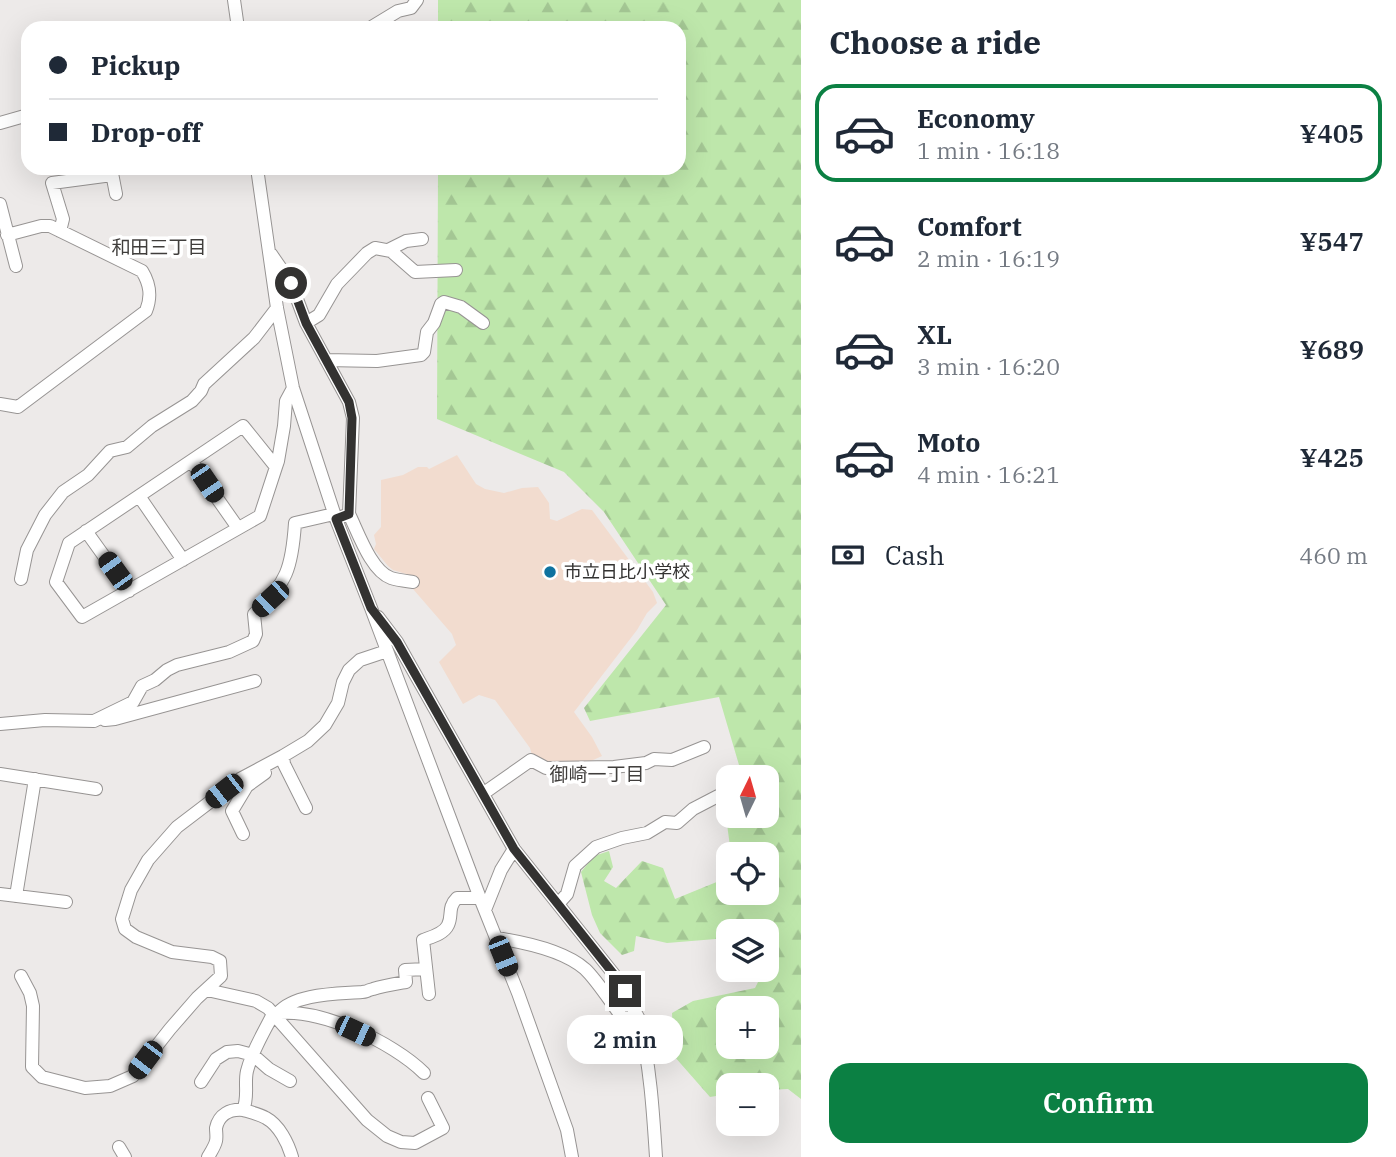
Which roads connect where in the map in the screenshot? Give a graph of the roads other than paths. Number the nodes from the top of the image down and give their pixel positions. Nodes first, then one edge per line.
1 (234, 0) edge
2 (417, 0) edge
3 (237, 21) edge
4 (382, 21) edge
5 (21, 117) edge
6 (0, 123) edge
7 (95, 175) edge
8 (112, 175) edge
9 (258, 175) edge
10 (116, 194) dead end
11 (0, 204) edge
12 (60, 231) junction
13 (7, 235) junction
14 (422, 239) dead end
15 (388, 250) junction
16 (269, 251) junction
17 (16, 266) dead end
18 (456, 270) dead end
19 (276, 308) junction
20 (306, 323) junction
21 (483, 323) dead end
22 (326, 360) junction
23 (293, 388) junction
24 (0, 404) edge
25 (191, 461) junction
26 (276, 467) junction
27 (139, 496) junction
28 (349, 514) junction
29 (335, 517) junction
30 (238, 528) junction
31 (86, 531) junction
32 (183, 560) junction
33 (21, 579) dead end
34 (412, 582) dead end
35 (129, 591) junction
36 (371, 608) junction
37 (387, 651) junction
38 (256, 681) dead end
39 (94, 721) junction
40 (0, 724) edge
41 (704, 747) dead end
42 (283, 760) junction
43 (0, 774) edge
44 (35, 779) junction
45 (96, 789) dead end
46 (484, 793) junction
47 (716, 797) edge
48 (306, 808) dead end
49 (243, 834) dead end
50 (514, 849) junction
51 (0, 894) edge
52 (16, 896) junction
53 (66, 902) dead end
54 (482, 904) junction
55 (558, 904) junction
56 (496, 938) junction
57 (426, 969) junction
58 (21, 976) dead end
59 (207, 989) junction
60 (429, 994) dead end
61 (276, 1014) junction
62 (639, 1018) junction
63 (253, 1055) junction
64 (424, 1073) dead end
65 (290, 1081) dead end
66 (201, 1082) dead end
67 (428, 1098) dead end
68 (243, 1110) junction
69 (208, 1157) edge
70 (292, 1157) edge
71 (572, 1157) edge
72 (656, 1157) edge

1 - 3 street
2 - 4 street
5 - 6 street
7 - 12 street
8 - 10 street
9 - 16 street
11 - 13 street
12 - 13 street
12 - 24 street
13 - 17 street
14 - 15 street
15 - 18 street
15 - 20 street
16 - 19 street
16 - 20 street
19 - 23 street
19 - 33 street
20 - 22 street
21 - 22 street
22 - 28 street
23 - 26 street
23 - 29 street
25 - 26 street
25 - 27 street
25 - 30 street
26 - 30 street
27 - 31 street
27 - 32 street
28 - 29 street
28 - 34 street
29 - 36 street
29 - 39 street
30 - 32 street
31 - 35 street
31 - 35 street
32 - 35 street
36 - 37 street
36 - 46 street
37 - 42 street
37 - 54 street
38 - 39 street
39 - 40 street
41 - 46 street
42 - 48 street
42 - 49 street
42 - 59 street
43 - 44 street
44 - 45 street
44 - 52 street
46 - 50 street
47 - 55 street
50 - 54 street
50 - 55 street
51 - 52 street
52 - 53 street
54 - 56 street
54 - 57 street
55 - 62 street
56 - 62 street
56 - 71 street
57 - 60 street
57 - 61 street
58 - 59 street
59 - 61 street
61 - 63 street
61 - 64 street
61 - 67 street
62 - 72 street
63 - 65 street
63 - 66 street
63 - 68 street
68 - 69 street
68 - 70 street

